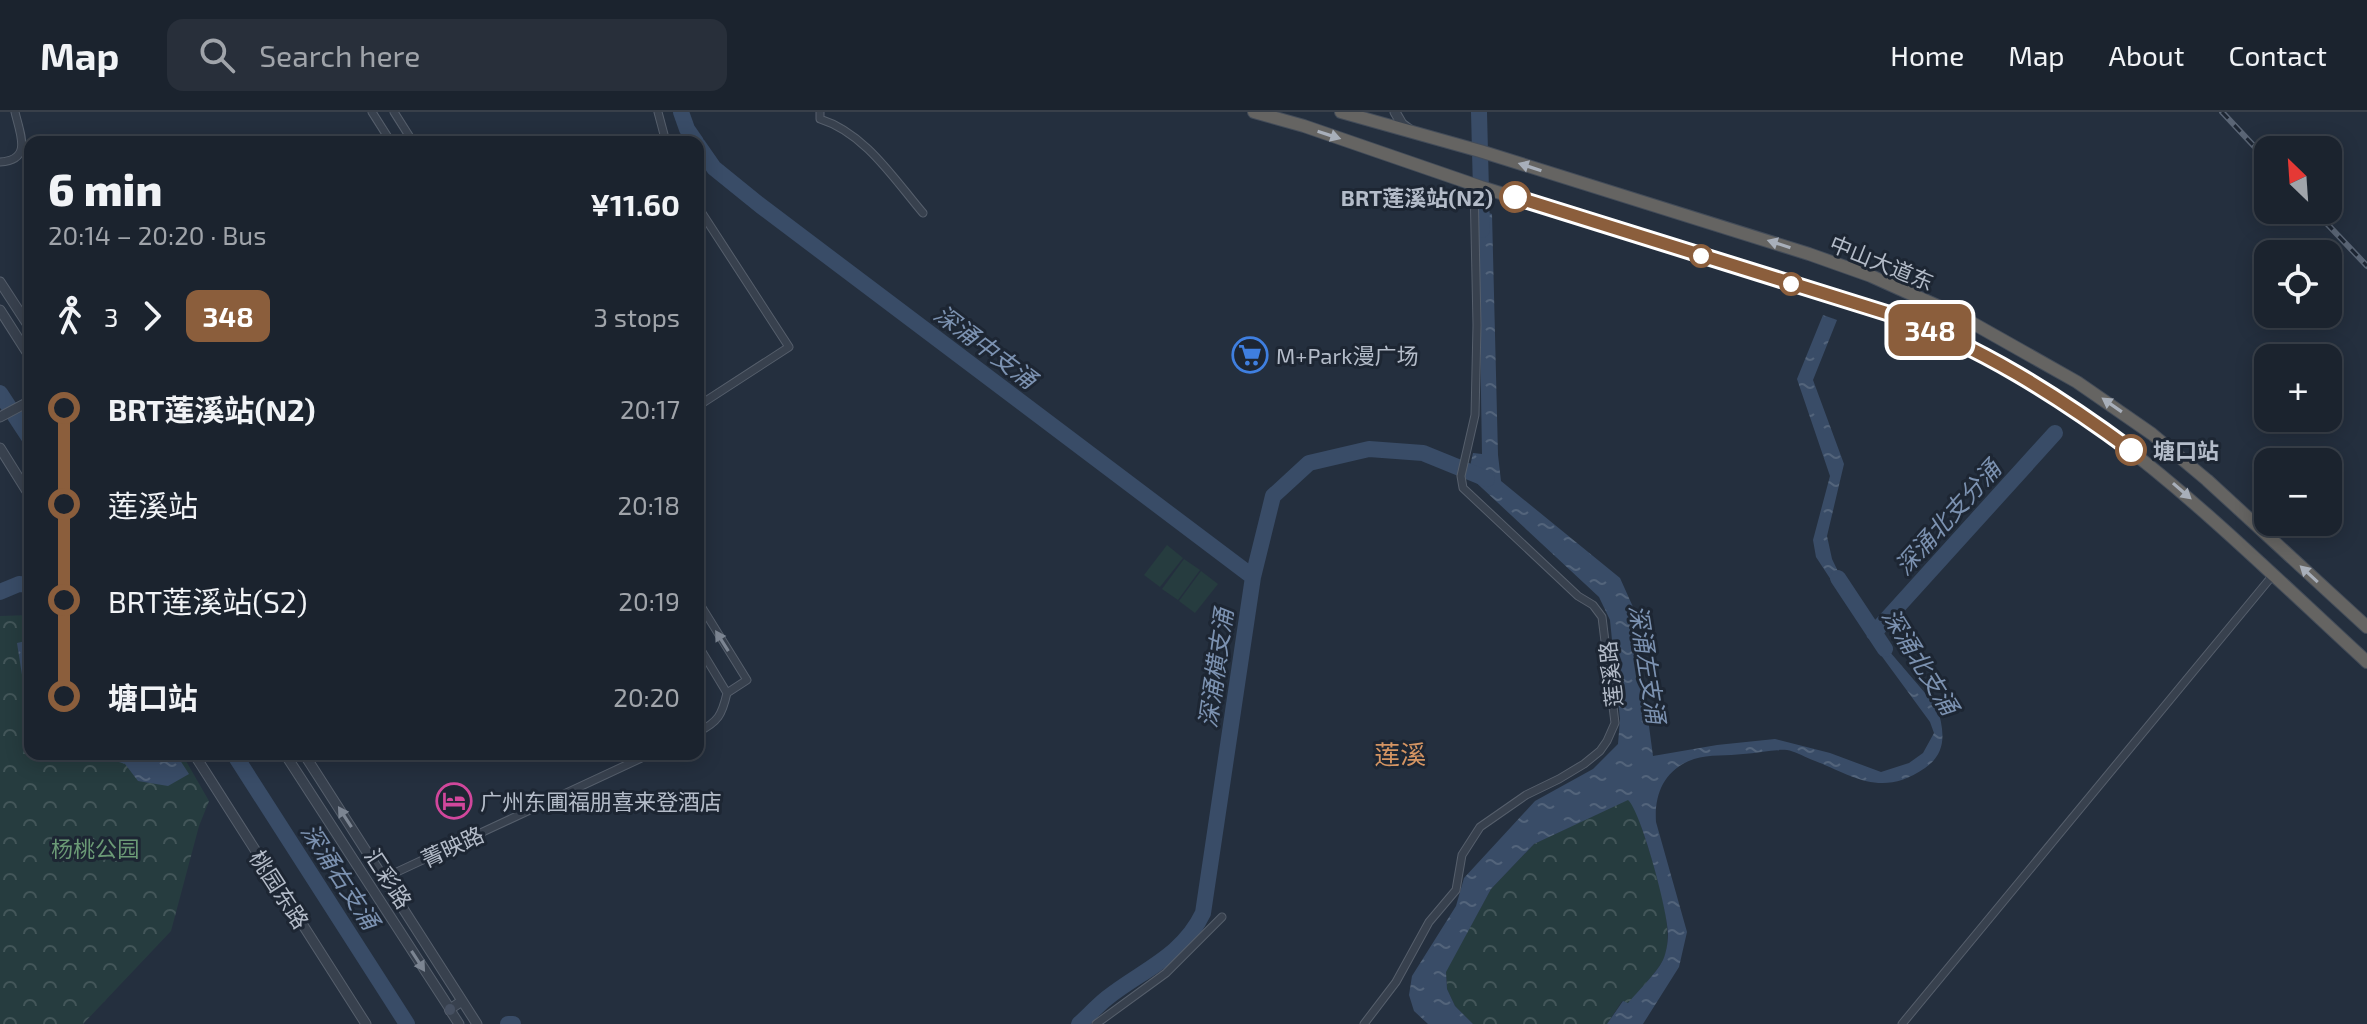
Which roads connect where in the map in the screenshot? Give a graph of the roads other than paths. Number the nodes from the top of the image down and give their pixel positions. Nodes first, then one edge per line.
1 (15, 112) edge
2 (372, 112) edge
3 (394, 112) edge
4 (658, 112) edge
5 (820, 112) edge
6 (1254, 112) edge
7 (1341, 112) edge
8 (1395, 112) edge
9 (1362, 114) edge
10 (1412, 132) junction
11 (387, 136) edge
12 (409, 136) edge
13 (664, 136) edge
14 (0, 162) edge
15 (1477, 185) junction
16 (923, 213) dead end
17 (704, 217) edge
18 (707, 222) junction
19 (704, 224) edge
20 (0, 282) edge
21 (0, 310) edge
22 (24, 319) edge
23 (24, 348) edge
24 (704, 402) edge
25 (24, 404) edge
26 (0, 417) edge
27 (0, 448) edge
28 (24, 486) edge
29 (2273, 575) junction
30 (704, 611) edge
31 (2367, 627) edge
32 (704, 655) edge
33 (2367, 662) edge
34 (727, 693) junction
35 (704, 729) edge
36 (198, 760) edge
37 (289, 760) edge
38 (308, 760) edge
39 (637, 760) edge
40 (384, 878) junction
41 (1222, 917) dead end
42 (449, 980) junction
43 (436, 989) junction
44 (465, 1006) junction
45 (450, 1009) junction
46 (366, 1024) edge
47 (459, 1024) edge
48 (477, 1024) edge
49 (1096, 1024) edge
50 (1364, 1024) edge
51 (1902, 1024) edge

1 - 14 street
2 - 11 street
3 - 12 street
4 - 13 street
5 - 16 street
6 -> 15 highway, 中山大道东
7 - 9 highway, 中山大道东
8 - 10 street
9 - 10 highway, 中山大道东
31 -> 10 highway, 中山大道东
15 -> 29 highway, 中山大道东
15 - 50 street, 莲溪路
17 - 18 street
18 - 19 street
18 - 24 street
20 - 22 street
21 - 23 street
25 - 26 street
27 - 28 street
29 - 33 highway, 中山大道东
29 - 51 street
34 -> 30 street
32 - 34 street
34 - 35 street
36 - 46 street, 桃园东路
37 -> 43 street, 汇彩路
40 -> 38 street, 汇彩路
39 - 40 street, 菁映路
40 - 42 street, 汇彩路
41 - 49 street
42 - 43 street
42 - 44 street, 汇彩路
43 - 45 street, 汇彩路
44 - 45 street
44 - 48 street, 汇彩路
45 - 47 street, 汇彩路

